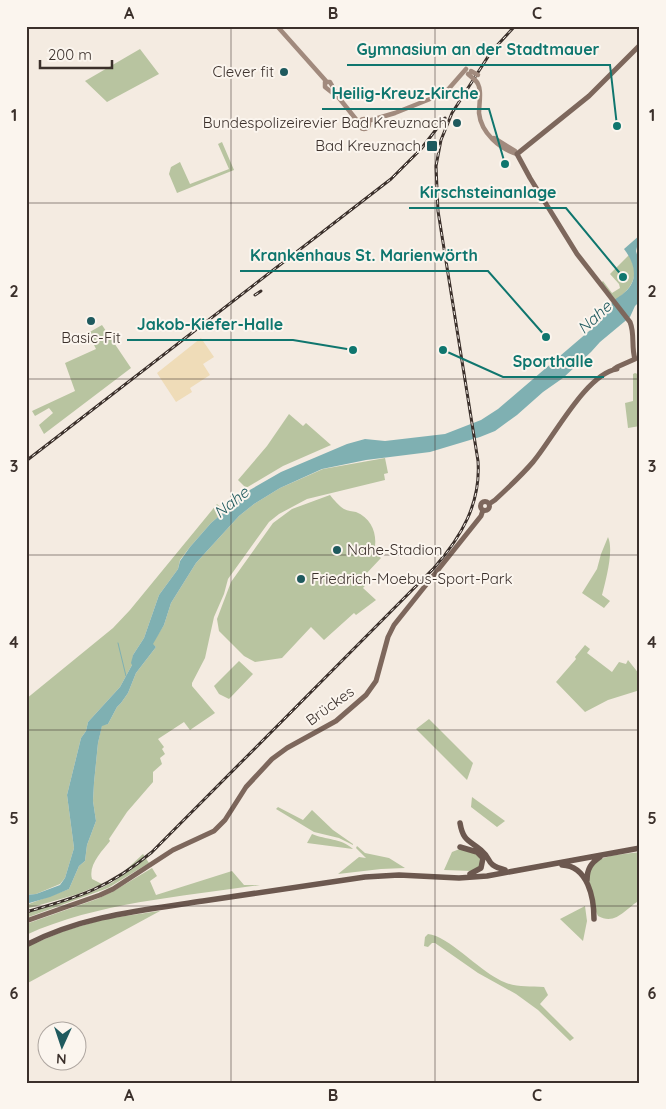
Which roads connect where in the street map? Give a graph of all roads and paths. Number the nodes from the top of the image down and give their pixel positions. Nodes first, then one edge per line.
1 (277, 26) edge
2 (640, 45) edge
3 (360, 121) junction
4 (368, 123) junction
5 (517, 155) junction
6 (634, 347) junction
7 (614, 369) junction
8 (460, 823) dead end
9 (640, 847) edge
10 (479, 849) junction
11 (602, 856) junction
12 (554, 864) junction
13 (505, 870) junction
14 (470, 874) junction
15 (587, 882) junction
16 (594, 919) dead end
17 (26, 921) edge
18 (26, 941) edge
19 (26, 945) edge

1 - 3 main road
2 - 5 main road
3 - 4 main road
3 - 4 main road
4 - 5 main road, bridge
5 - 6 main road
6 - 7 main road
6 - 7 main road
7 - 17 main road, Brückes
8 - 10 highway
9 - 11 highway
9 - 13 highway
10 - 13 highway
10 - 14 highway
11 - 12 highway
11 - 15 highway
12 - 15 highway
12 - 19 highway
13 - 14 highway
14 - 18 highway
15 - 16 highway

